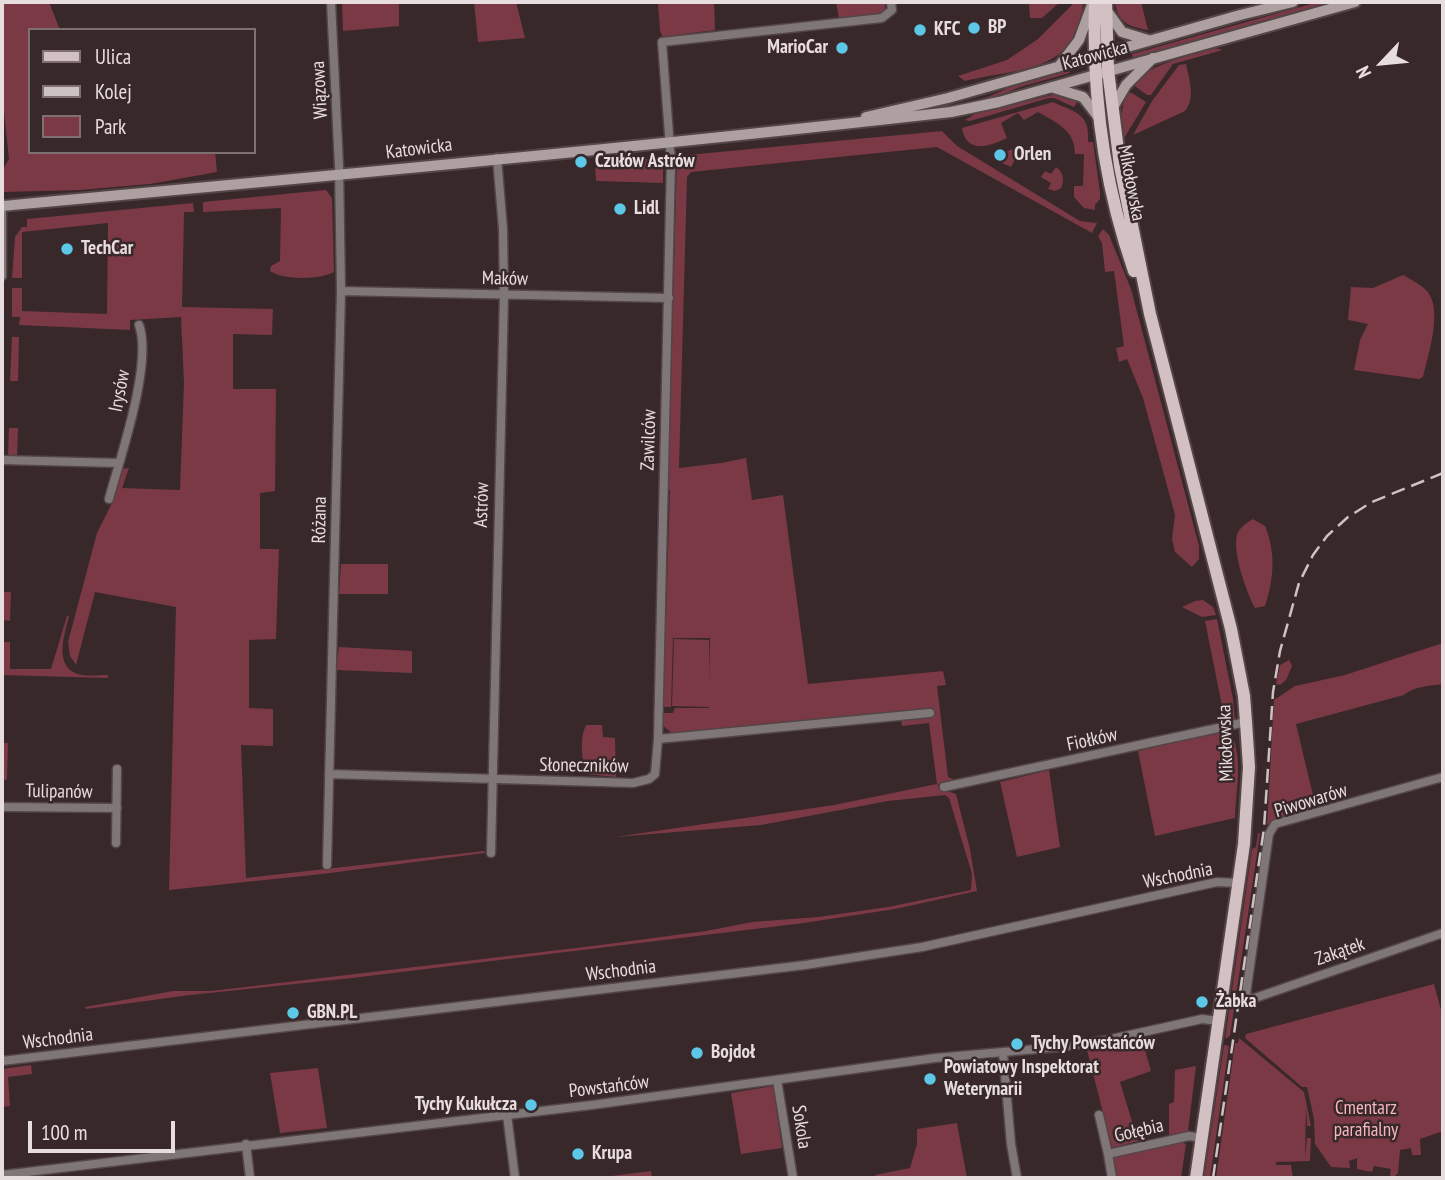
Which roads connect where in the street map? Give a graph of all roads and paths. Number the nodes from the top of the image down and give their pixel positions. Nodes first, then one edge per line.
1 (331, 2) edge
2 (891, 2) edge
3 (1094, 2) edge
4 (1293, 2) edge
5 (1355, 2) edge
6 (1106, 6) edge
7 (1151, 40) junction
8 (1107, 52) junction
9 (1094, 56) junction
10 (1153, 58) junction
11 (1060, 65) junction
12 (1102, 72) junction
13 (1047, 87) junction
14 (1112, 109) junction
15 (1100, 118) junction
16 (840, 125) junction
17 (670, 142) junction
18 (497, 158) junction
19 (339, 176) junction
20 (2, 206) edge
21 (2, 275) edge
22 (341, 290) junction
23 (504, 295) junction
24 (669, 298) junction
25 (1150, 314) junction
26 (139, 326) dead end
27 (2, 460) edge
28 (119, 463) junction
29 (109, 499) dead end
30 (930, 713) dead end
31 (1246, 723) junction
32 (658, 739) junction
33 (117, 769) dead end
34 (329, 774) junction
35 (1443, 777) edge
36 (492, 779) junction
37 (944, 787) dead end
38 (2, 807) edge
39 (117, 808) junction
40 (117, 843) dead end
41 (491, 853) dead end
42 (327, 865) dead end
43 (1239, 883) junction
44 (1443, 933) edge
45 (1247, 997) joint
46 (1219, 1021) junction
47 (1003, 1052) junction
48 (2, 1061) edge
49 (777, 1080) junction
50 (507, 1115) junction
51 (1099, 1115) dead end
52 (1201, 1138) junction
53 (246, 1144) junction
54 (1108, 1154) junction
55 (2, 1175) edge
56 (250, 1178) edge
57 (515, 1178) edge
58 (793, 1178) edge
59 (1017, 1178) edge
60 (1112, 1178) edge
61 (1196, 1178) edge

1 - 19 street, Wiązowa
2 - 17 street, Zawilców
3 - 9 main road, Mikołowska
3 - 11 main road
4 - 7 main road, Katowicka
5 - 10 main road, Katowicka
6 - 7 main road
6 - 8 main road
7 - 8 main road, Katowicka
8 - 9 main road, Katowicka
8 - 12 main road
9 - 11 main road, Katowicka
9 - 12 main road, Mikołowska
10 - 12 main road, Katowicka
10 - 14 main road
11 - 16 main road, Katowicka
12 - 13 main road, Katowicka
12 - 14 main road, Mikołowska
12 - 15 main road, Mikołowska
13 - 15 main road
13 - 16 main road, Katowicka
14 - 25 main road, Mikołowska
15 - 25 main road, Mikołowska
16 - 17 main road, Katowicka
17 - 18 main road, Katowicka
17 - 24 street, Zawilców
18 - 19 main road, Katowicka
18 - 23 street, Astrów
19 - 20 main road, Katowicka
19 - 22 street, Różana
20 - 21 street
22 - 23 street, Maków
22 - 34 street, Różana
23 - 24 street, Maków
23 - 36 street, Astrów
24 - 32 street, Zawilców
25 - 31 main road, Mikołowska
26 - 28 street, Irysów
27 - 28 street
28 - 29 street, Irysów
30 - 32 street
31 - 37 street, Fiołków
31 - 43 main road, Mikołowska
32 - 36 street, Słoneczników
33 - 39 street, Tulipanów
34 - 36 street, Słoneczników
34 - 42 street, Różana
35 - 45 street, Piwowarów
36 - 41 street, Astrów
38 - 39 street, Tulipanów
39 - 40 street, Tulipanów
43 - 46 main road, Mikołowska
43 - 48 street, Wschodnia
44 - 45 street, Zakątek
46 - 47 street, Powstańców
46 - 52 main road, Mikołowska
47 - 49 street, Powstańców
47 - 59 street
49 - 50 street, Powstańców
49 - 58 street, Sokola
50 - 53 street, Powstańców
50 - 57 street
51 - 54 street
52 - 54 street, Gołębia
52 - 61 main road, Mikołowska
53 - 55 street, Powstańców
53 - 56 street
54 - 60 street, Gołębia

